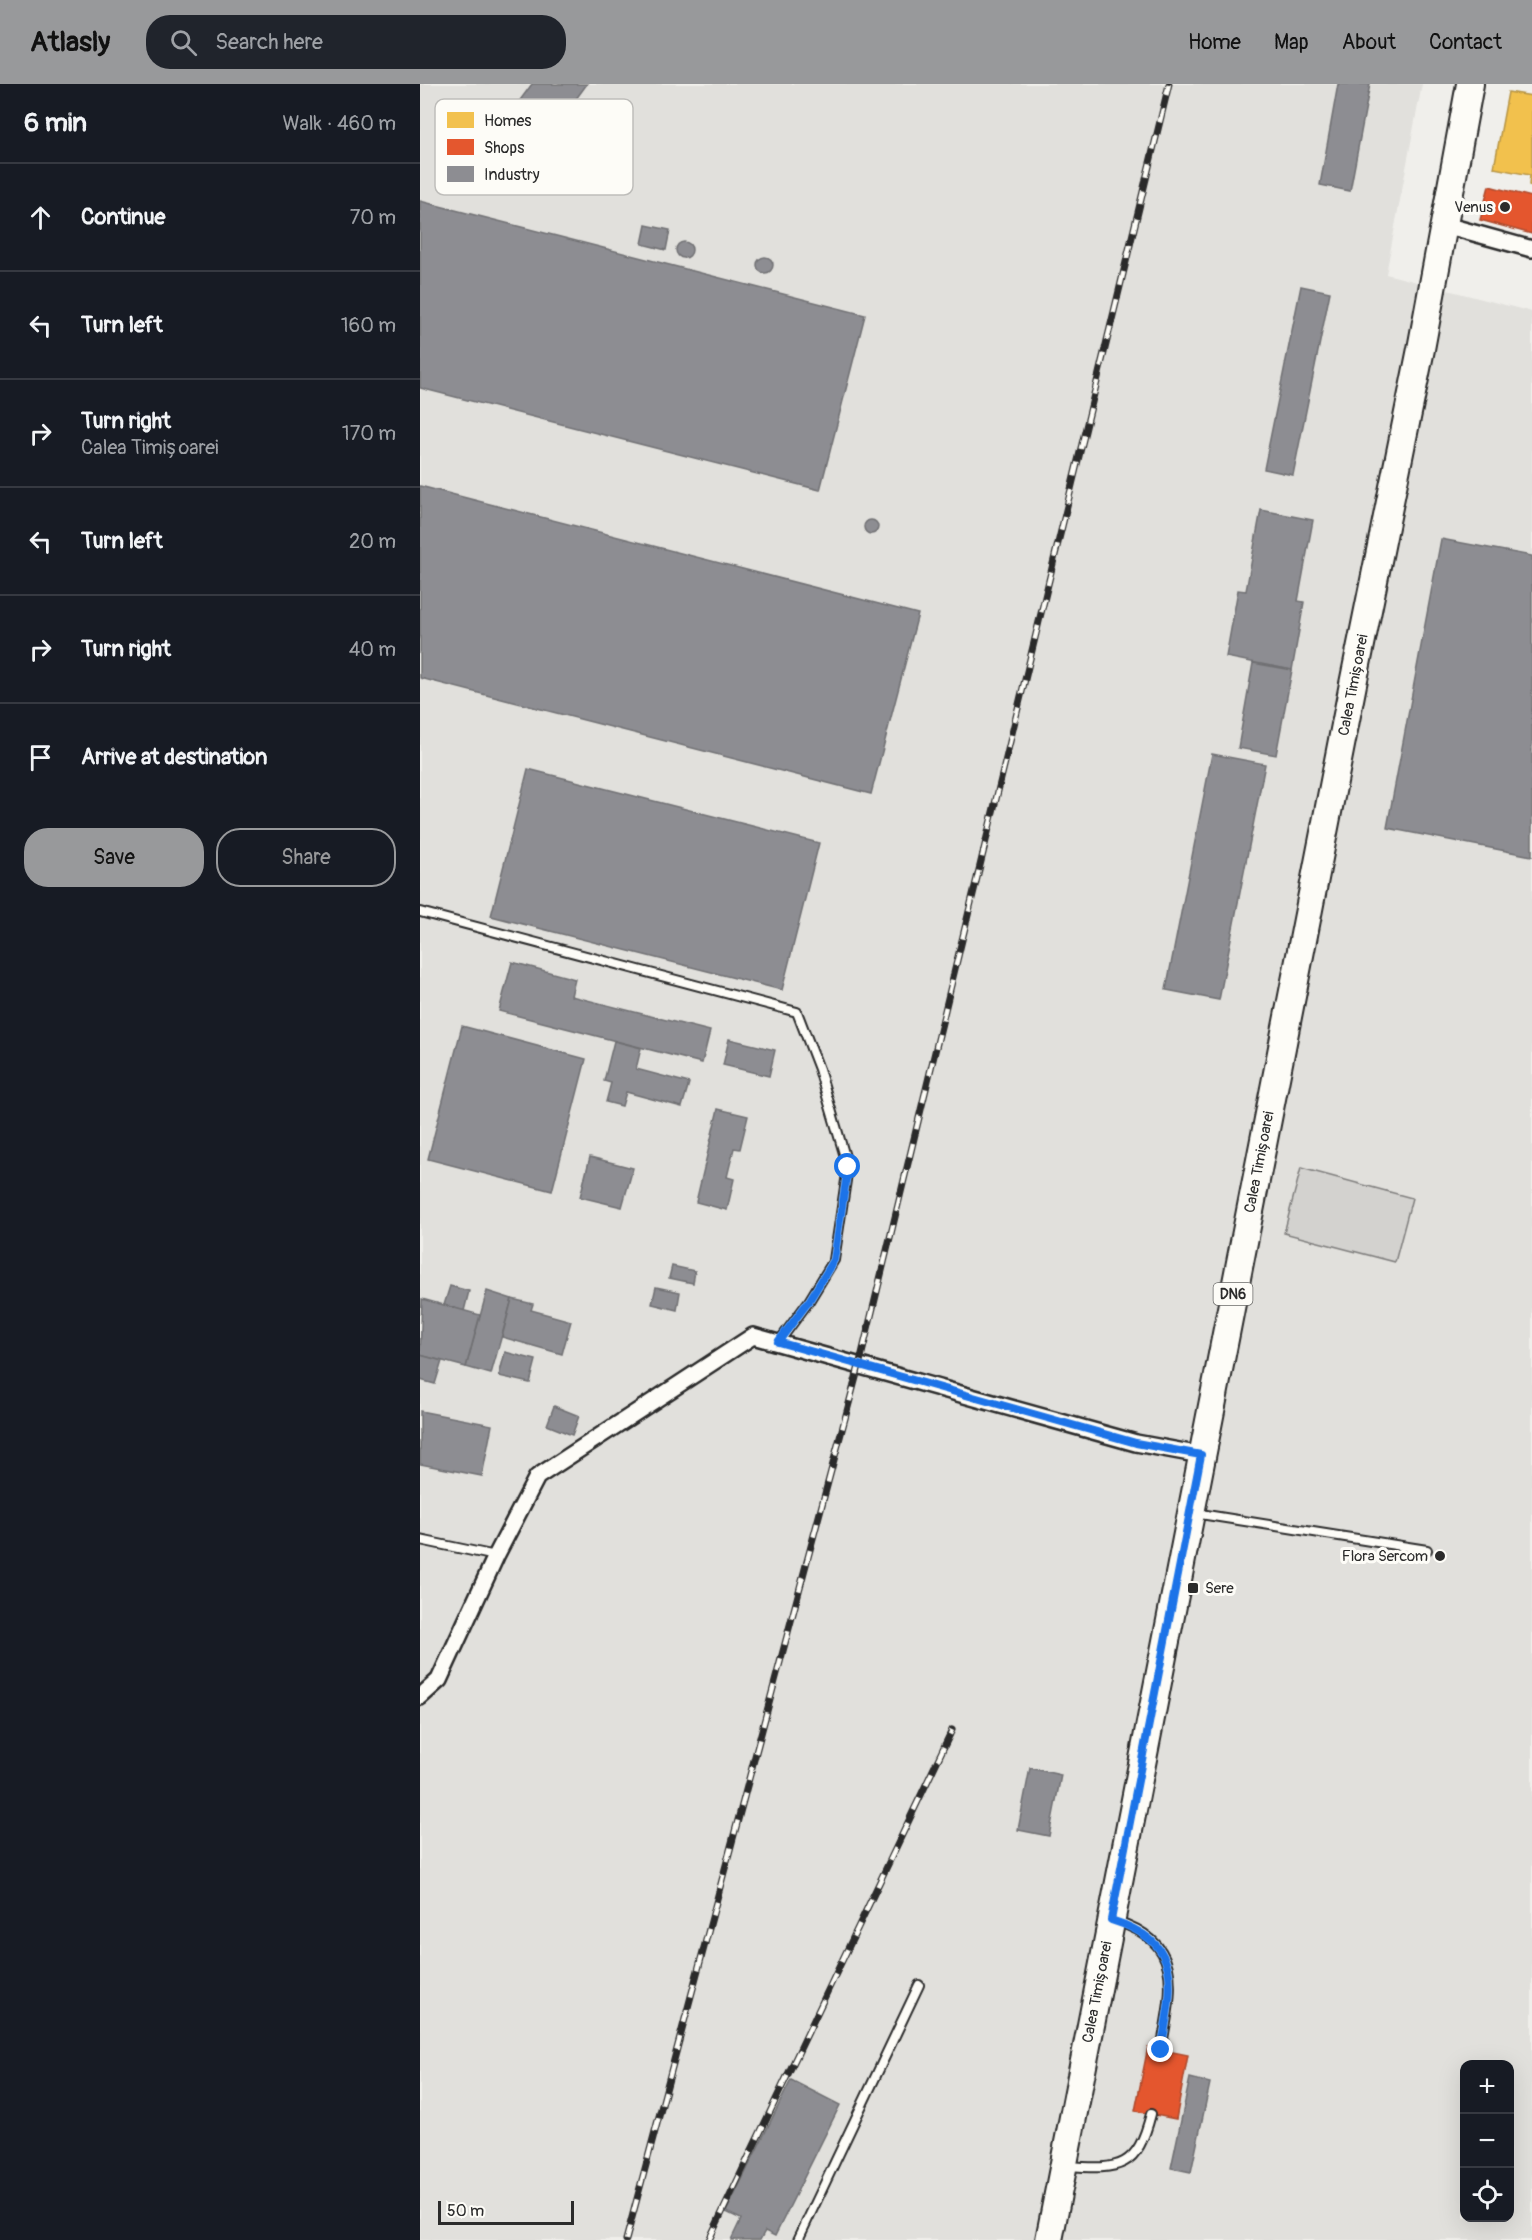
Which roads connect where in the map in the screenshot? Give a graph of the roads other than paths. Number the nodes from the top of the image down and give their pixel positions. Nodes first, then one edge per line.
1 (1470, 84) edge
2 (1445, 225) junction
3 (1532, 249) edge
4 (420, 912) edge
5 (778, 1342) junction
6 (1201, 1455) junction
7 (1191, 1512) junction
8 (420, 1540) edge
9 (1426, 1550) dead end
10 (496, 1556) junction
11 (420, 1697) edge
12 (1111, 1920) junction
13 (919, 1985) dead end
14 (1161, 2050) dead end
15 (1151, 2114) dead end
16 (1063, 2166) junction
17 (798, 2240) edge
18 (1049, 2240) edge

1 - 2 main road, Calea Timișoarei / DN6
2 - 3 street
2 - 6 main road, Calea Timișoarei / DN6
4 - 5 lane
5 - 6 street
5 - 10 street
6 - 7 main road, Calea Timișoarei / DN6
7 - 9 lane
7 - 12 main road, Calea Timișoarei / DN6
8 - 10 lane
10 - 11 street
12 - 14 lane
12 - 16 main road, Calea Timișoarei / DN6
13 - 17 lane
15 - 16 lane
16 - 18 main road, Calea Timișoarei / DN6

